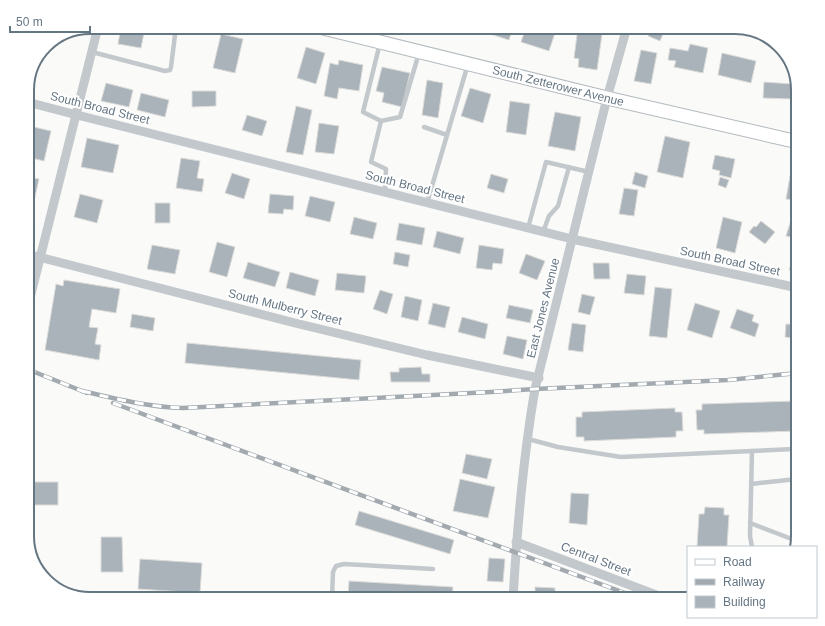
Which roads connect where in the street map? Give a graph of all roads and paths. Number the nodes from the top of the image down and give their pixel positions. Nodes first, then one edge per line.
1 (96, 34) edge
2 (175, 34) edge
3 (347, 34) edge
4 (625, 34) edge
5 (380, 42) junction
6 (92, 52) junction
7 (419, 52) junction
8 (468, 64) junction
9 (607, 98) junction
10 (34, 104) edge
11 (77, 115) junction
12 (381, 122) junction
13 (424, 127) dead end
14 (447, 135) junction
15 (791, 140) edge
16 (569, 167) junction
17 (589, 172) junction
18 (385, 192) junction
19 (427, 203) junction
20 (528, 228) junction
21 (544, 232) junction
22 (572, 239) junction
23 (34, 256) edge
24 (41, 258) junction
25 (34, 284) edge
26 (791, 286) edge
27 (539, 378) junction
28 (528, 439) junction
29 (791, 449) edge
30 (752, 451) junction
31 (791, 480) edge
32 (752, 484) junction
33 (750, 523) junction
34 (791, 539) edge
35 (516, 542) junction
36 (752, 546) edge
37 (433, 569) dead end
38 (332, 592) edge
39 (513, 592) edge
40 (648, 592) edge

1 - 6 street
2 - 6 lane
3 - 5 street, South Zetterower Avenue
4 - 9 street, East Jones Avenue
5 - 7 street, South Zetterower Avenue
5 - 12 lane
6 - 11 street
7 - 8 street, South Zetterower Avenue
7 - 12 lane
8 - 9 street, South Zetterower Avenue
8 - 14 lane
9 - 15 street, South Zetterower Avenue
9 - 17 street, East Jones Avenue
10 - 11 street, South Broad Street
11 - 18 street, South Broad Street
11 - 24 street
12 - 18 lane
13 - 14 lane
14 - 19 lane
16 - 17 lane
16 - 20 lane
16 - 21 lane
17 - 22 street, East Jones Avenue
18 - 19 street, South Broad Street
19 - 20 street, South Broad Street
20 - 21 street, South Broad Street
21 - 22 street, South Broad Street
22 - 26 street, South Broad Street
22 - 27 street, East Jones Avenue
23 - 24 street, South Mulberry Street
24 - 25 street
24 - 27 street, South Mulberry Street
27 - 28 street, East Jones Avenue
28 - 30 lane
28 - 35 street, East Jones Avenue
29 - 30 lane
30 - 32 lane
31 - 32 lane
32 - 33 lane
33 - 34 lane
33 - 36 lane
35 - 39 street, East Jones Avenue
35 - 40 street, Central Street
37 - 38 lane

